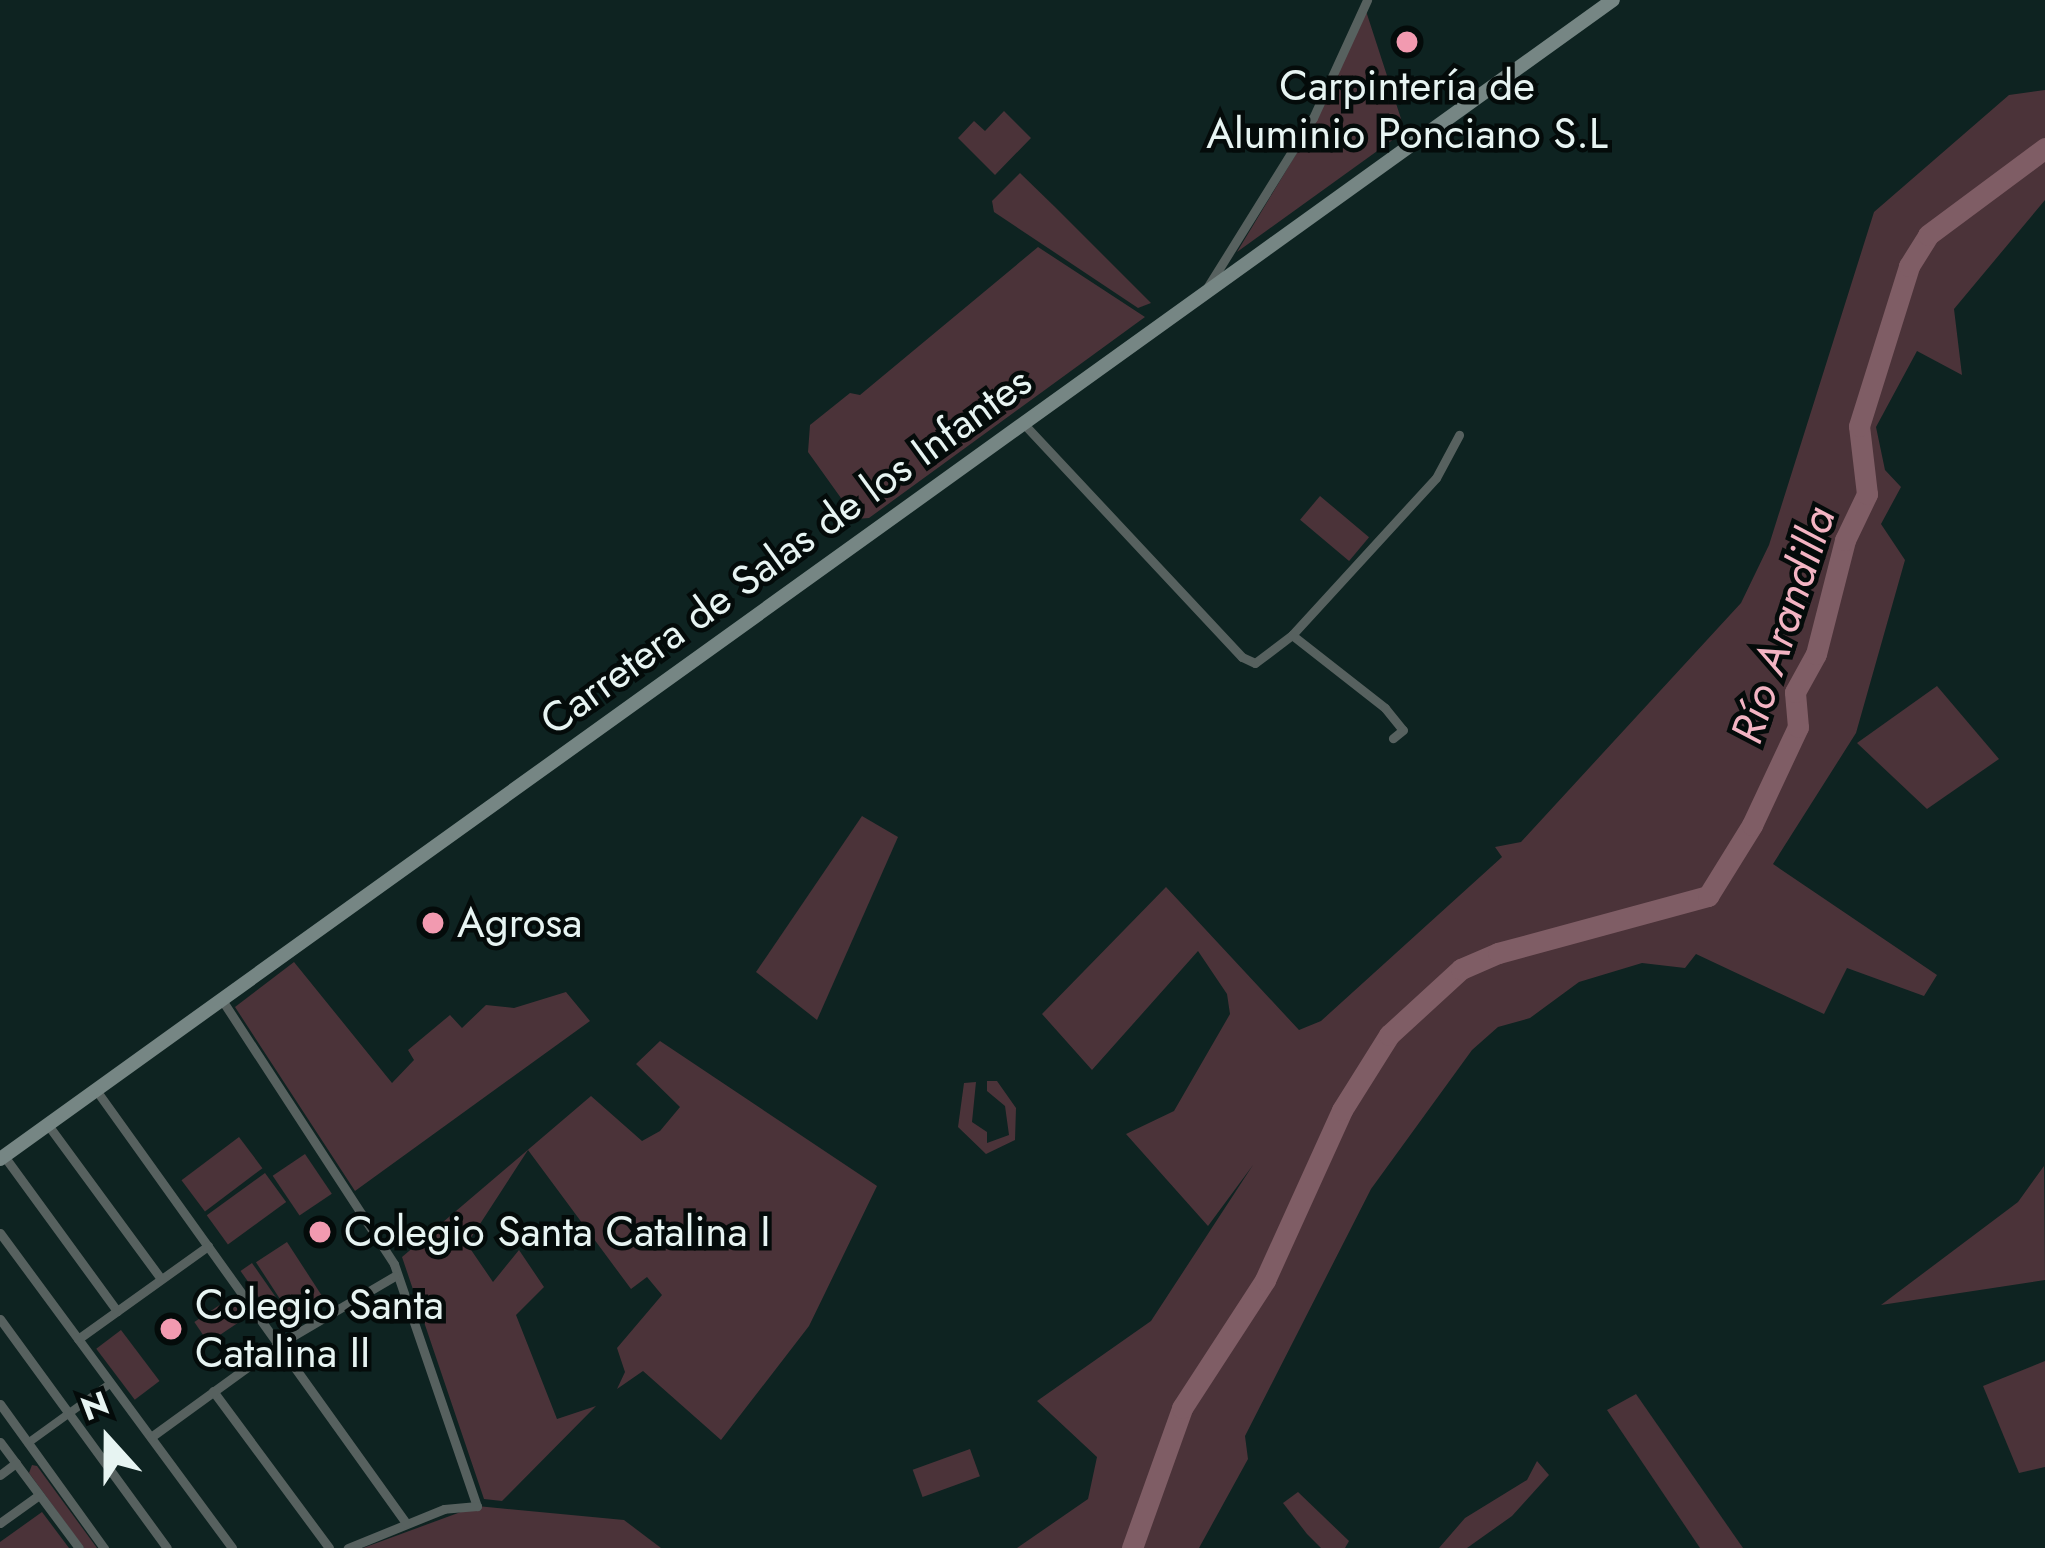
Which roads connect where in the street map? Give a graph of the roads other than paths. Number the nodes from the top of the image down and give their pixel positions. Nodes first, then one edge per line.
1 (1367, 0) edge
2 (1613, 0) edge
3 (1207, 289) junction
4 (1022, 422) junction
5 (1460, 435) dead end
6 (1292, 635) junction
7 (1393, 738) dead end
8 (220, 998) junction
9 (96, 1090) junction
10 (48, 1125) junction
11 (2, 1158) edge
12 (0, 1233) edge
13 (208, 1246) junction
14 (394, 1276) junction
15 (161, 1280) junction
16 (117, 1311) junction
17 (0, 1319) edge
18 (78, 1339) junction
19 (279, 1344) junction
20 (111, 1383) junction
21 (213, 1391) junction
22 (0, 1404) edge
23 (69, 1414) junction
24 (151, 1437) junction
25 (0, 1442) edge
26 (28, 1443) junction
27 (13, 1460) junction
28 (0, 1475) edge
29 (39, 1495) junction
30 (406, 1522) junction
31 (0, 1523) edge
32 (79, 1548) edge
33 (104, 1548) edge
34 (167, 1548) edge
35 (232, 1548) edge
36 (329, 1548) edge
37 (348, 1548) edge

1 - 3 street
2 - 3 main road, Carretera de Salas de los Infantes
3 - 4 main road, Carretera de Salas de los Infantes
4 - 6 street
4 - 8 main road, Carretera de Salas de los Infantes
5 - 6 street
6 - 7 street
8 - 9 main road, Carretera de Salas de los Infantes
8 - 14 street
9 - 10 main road, Carretera de Salas de los Infantes
9 - 13 street
10 - 11 main road, Carretera de Salas de los Infantes
10 - 15 street
11 - 16 street
12 - 18 street
13 - 15 street
13 - 19 street
14 - 19 street
14 - 30 street
15 - 16 street
16 - 18 street
17 - 23 street
18 - 20 street
19 - 21 street
19 - 30 street
20 - 23 street
20 - 24 street
21 - 24 street
21 - 36 street
22 - 26 street
23 - 26 street
23 - 34 street
24 - 35 street
25 - 27 street
26 - 27 street
26 - 33 street
27 - 28 street
27 - 29 street
29 - 31 street
29 - 32 street
30 - 37 street

